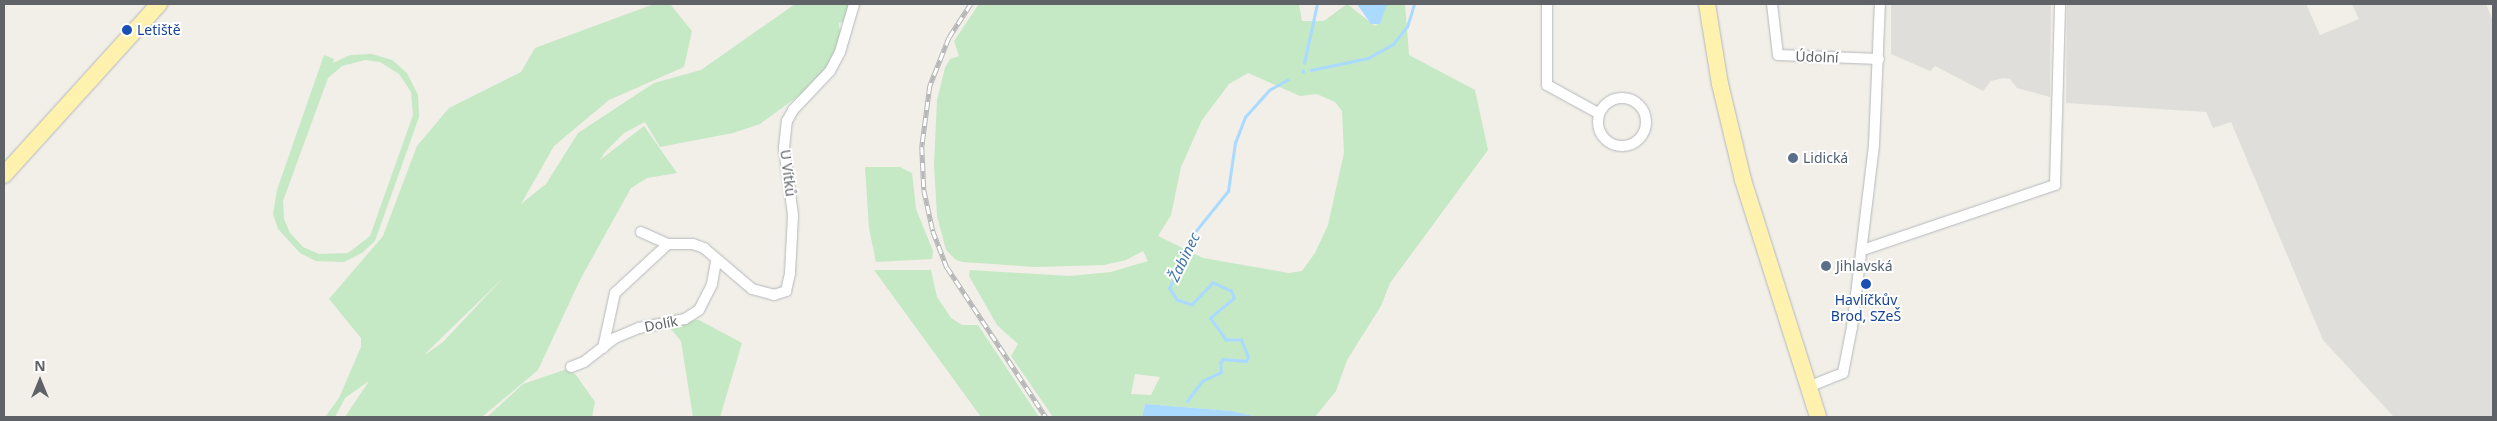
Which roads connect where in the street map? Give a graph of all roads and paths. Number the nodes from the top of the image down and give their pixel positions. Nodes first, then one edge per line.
1 (159, 4) edge
2 (854, 4) edge
3 (1547, 4) edge
4 (1707, 4) edge
5 (1772, 4) edge
6 (1880, 4) edge
7 (2060, 4) edge
8 (1879, 59) junction
9 (1598, 113) junction
10 (4, 175) edge
11 (641, 232) dead end
12 (668, 244) junction
13 (1863, 250) junction
14 (716, 261) junction
15 (603, 348) junction
16 (571, 367) dead end
17 (1808, 386) junction
18 (1818, 417) edge

1 - 10 main road
2 - 14 street, U Vítků
3 - 9 street
4 - 17 main road
5 - 8 street, Údolní
6 - 8 street
7 - 13 street
8 - 13 street
9 - 9 street
11 - 12 street
12 - 14 street
12 - 15 street
13 - 17 street
14 - 15 street, Dolík
15 - 16 street, Dolík
17 - 18 main road

